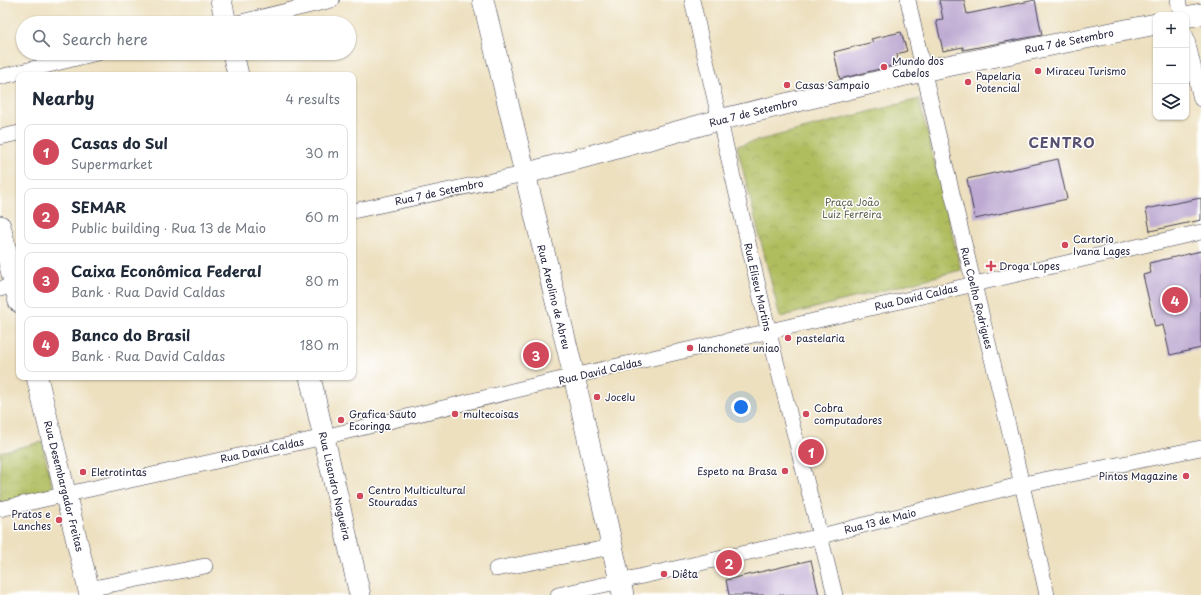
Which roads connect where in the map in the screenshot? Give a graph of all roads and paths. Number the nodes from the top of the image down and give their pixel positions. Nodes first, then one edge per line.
1 (221, 0) edge
2 (332, 0) edge
3 (483, 0) edge
4 (692, 0) edge
5 (908, 0) edge
6 (1178, 0) edge
7 (1180, 12) edge
8 (1201, 14) edge
9 (224, 16) edge
10 (266, 16) edge
11 (1189, 16) edge
12 (1153, 25) edge
13 (1189, 48) edge
14 (69, 60) edge
15 (235, 60) edge
16 (922, 70) junction
17 (20, 72) edge
18 (237, 72) edge
19 (16, 73) edge
20 (0, 77) edge
21 (1201, 99) edge
22 (718, 120) junction
23 (16, 134) edge
24 (0, 137) edge
25 (524, 174) junction
26 (356, 210) edge
27 (0, 226) edge
28 (1201, 232) edge
29 (973, 284) junction
30 (13, 290) edge
31 (768, 333) junction
32 (574, 376) junction
33 (38, 380) edge
34 (311, 380) edge
35 (324, 437) junction
36 (1201, 448) edge
37 (1023, 484) junction
38 (66, 493) junction
39 (0, 509) edge
40 (821, 536) junction
41 (612, 547) junction
42 (205, 566) dead end
43 (496, 569) dead end
44 (621, 588) edge
45 (89, 592) edge
46 (360, 595) edge
47 (558, 595) edge
48 (835, 595) edge
49 (1047, 595) edge

1 - 9 street
2 - 10 street
3 - 25 street, Rua Areolino de Abreu
4 - 22 street, Rua Eliseu Martins
5 - 16 street, Rua Coelho Rodrigues
6 - 7 street
8 - 11 street
12 - 16 street, Rua 7 de Setembro
13 - 21 street
14 - 17 street
15 - 18 street
16 - 22 street, Rua 7 de Setembro
16 - 29 street, Rua Coelho Rodrigues
19 - 20 street
22 - 25 street, Rua 7 de Setembro
22 - 31 street, Rua Eliseu Martins
23 - 24 street
25 - 26 street, Rua 7 de Setembro
25 - 32 street, Rua Areolino de Abreu
27 - 30 street
28 - 29 street, Rua David Caldas
29 - 31 street, Rua David Caldas
29 - 37 street, Rua Coelho Rodrigues
31 - 32 street, Rua David Caldas
31 - 40 street, Rua Eliseu Martins
32 - 35 street, Rua David Caldas
32 - 41 street, Rua Areolino de Abreu
33 - 38 street, Rua Desembargador Freitas
34 - 35 street, Rua Lisandro Nogueira
35 - 38 street, Rua David Caldas
35 - 46 street, Rua Lisandro Nogueira
36 - 37 street, Rua 13 de Maio
37 - 40 street, Rua 13 de Maio
37 - 49 street, Rua Coelho Rodrigues
38 - 39 street, Rua David Caldas
38 - 45 street, Rua Desembargador Freitas
40 - 44 street, Rua 13 de Maio
40 - 48 street, Rua Eliseu Martins
41 - 43 street
41 - 44 street, Rua Areolino de Abreu
42 - 45 street
44 - 47 street, Rua 13 de Maio

